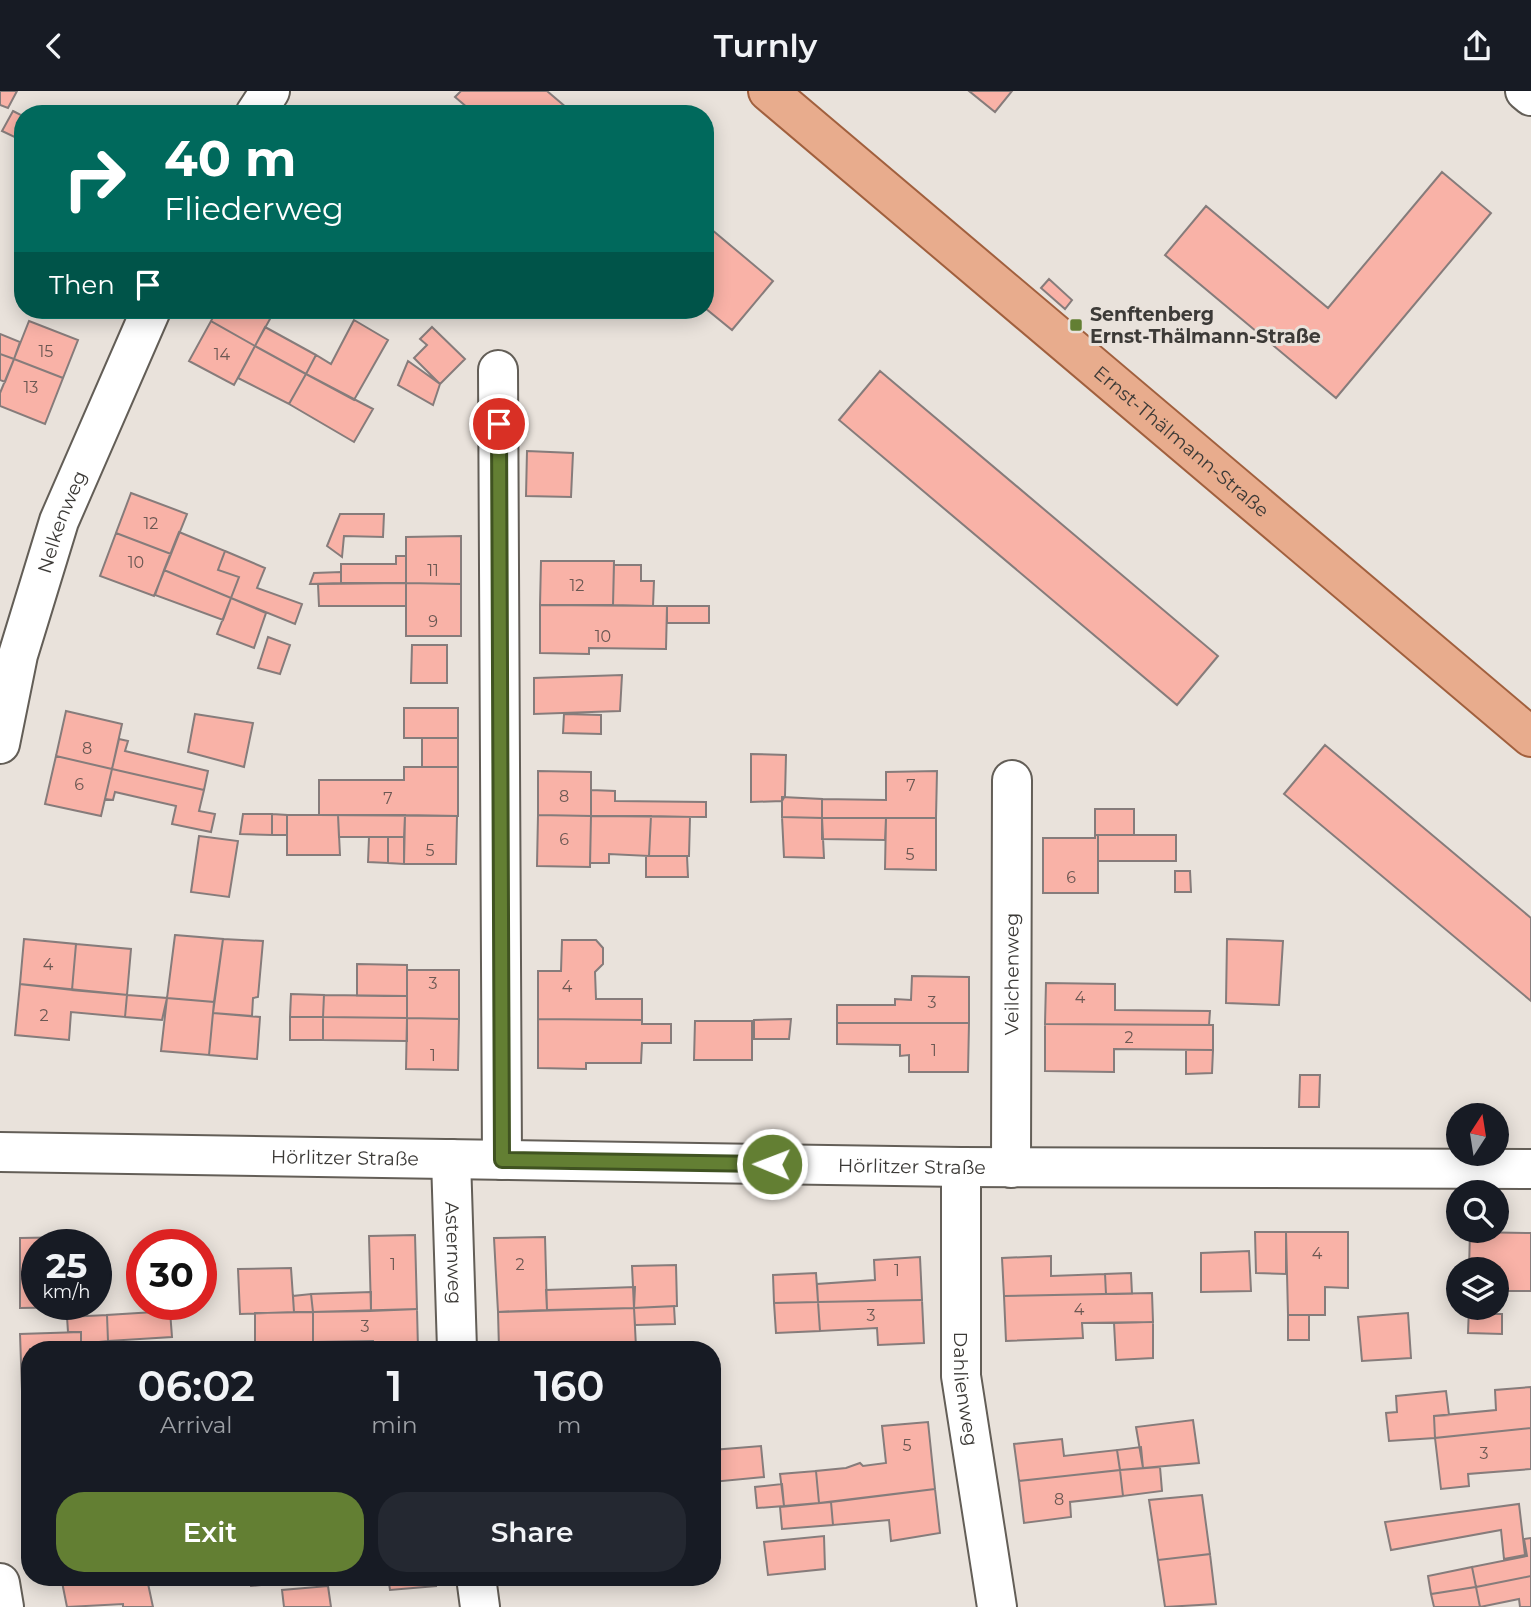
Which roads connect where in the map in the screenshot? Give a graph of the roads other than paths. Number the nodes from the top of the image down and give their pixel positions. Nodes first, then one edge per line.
1 (768, 91) edge
2 (1525, 91) edge
3 (1531, 96) edge
4 (147, 319) edge
5 (498, 370) dead end
6 (1531, 737) edge
7 (0, 744) edge
8 (1012, 780) dead end
9 (0, 1152) edge
10 (451, 1159) junction
11 (502, 1160) junction
12 (961, 1167) junction
13 (1011, 1168) junction
14 (1531, 1169) edge
15 (457, 1341) edge
16 (0, 1583) edge
17 (477, 1586) edge
18 (4, 1607) edge
19 (480, 1607) edge
20 (997, 1607) edge

1 - 6 main road, Ernst-Thälmann-Straße
2 - 3 street
4 - 7 street, Nelkenweg
5 - 11 street
8 - 13 street, Veilchenweg
9 - 10 street, Hörlitzer Straße
10 - 11 street, Hörlitzer Straße
10 - 15 street, Asternweg
11 - 12 street, Hörlitzer Straße
12 - 13 street, Hörlitzer Straße
12 - 20 street, Dahlienweg
13 - 14 street, Hörlitzer Straße
16 - 18 street
17 - 19 street

